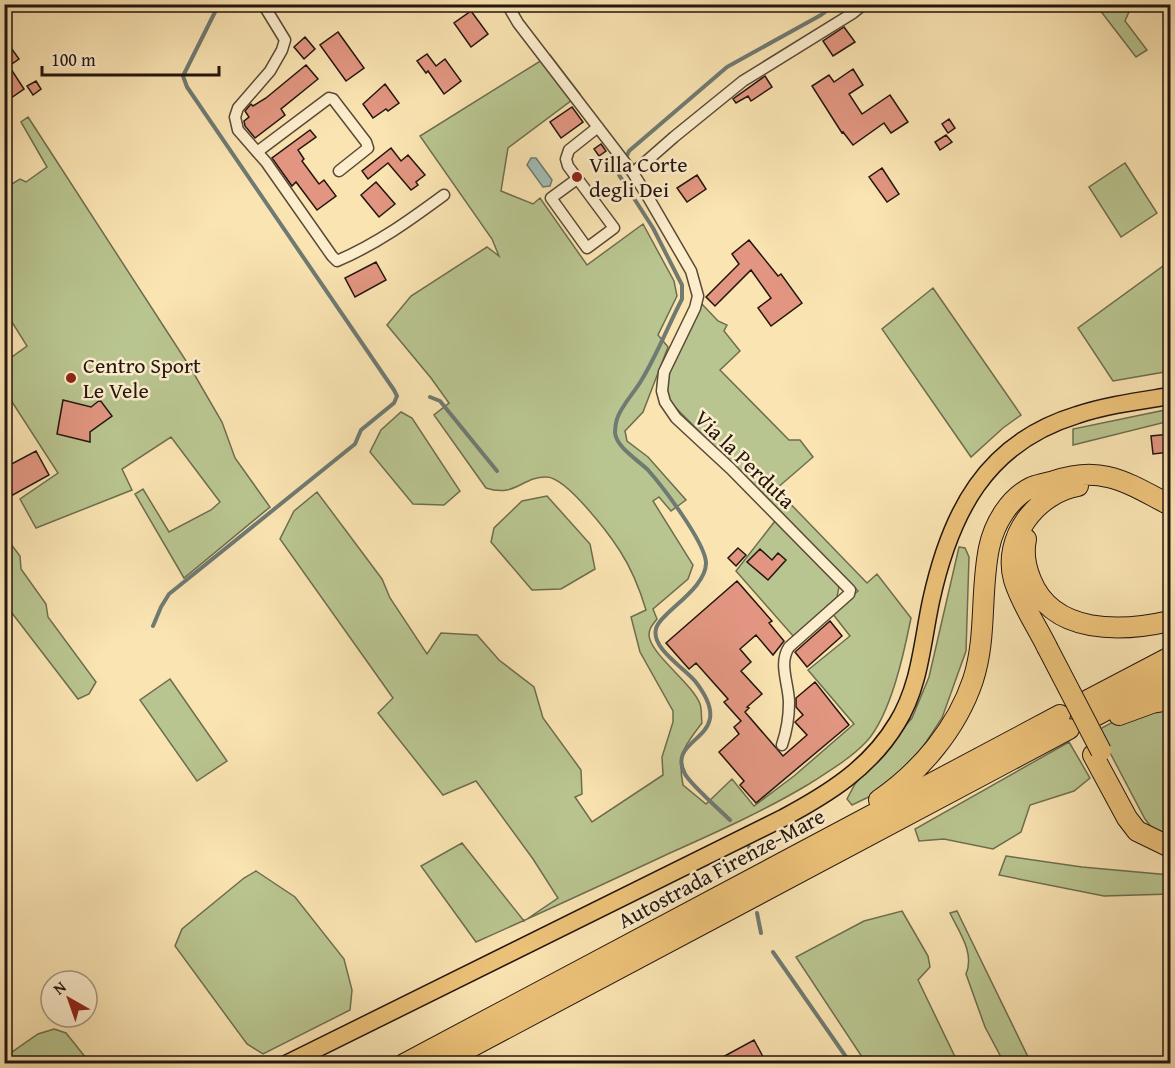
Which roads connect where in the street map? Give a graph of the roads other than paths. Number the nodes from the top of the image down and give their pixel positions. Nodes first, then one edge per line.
1 (507, 4) edge
2 (864, 4) edge
3 (265, 8) edge
4 (598, 127) junction
5 (257, 152) junction
6 (339, 171) dead end
7 (633, 173) junction
8 (577, 179) junction
9 (444, 195) dead end
10 (1170, 396) edge
11 (1052, 489) junction
12 (1170, 505) edge
13 (1170, 516) edge
14 (1170, 621) edge
15 (1170, 657) edge
16 (1170, 676) edge
17 (1170, 700) edge
18 (1094, 713) junction
19 (782, 744) dead end
20 (1167, 845) edge
21 (735, 887) junction
22 (286, 1064) edge
23 (404, 1064) edge
24 (439, 1064) edge

1 - 4 street
2 - 7 street
3 - 5 street
4 - 7 street
4 - 8 street
5 - 6 street
5 - 9 street
7 - 19 street, Via la Perduta
8 - 8 street
10 - 22 main road
11 - 12 highway
11 - 13 highway
11 - 14 highway
11 - 20 highway, bridge
11 - 21 highway
15 - 18 highway
16 - 18 highway
17 - 18 highway
21 - 23 highway, Autostrada Firenze-Mare
21 - 24 highway, Autostrada Firenze-Mare

